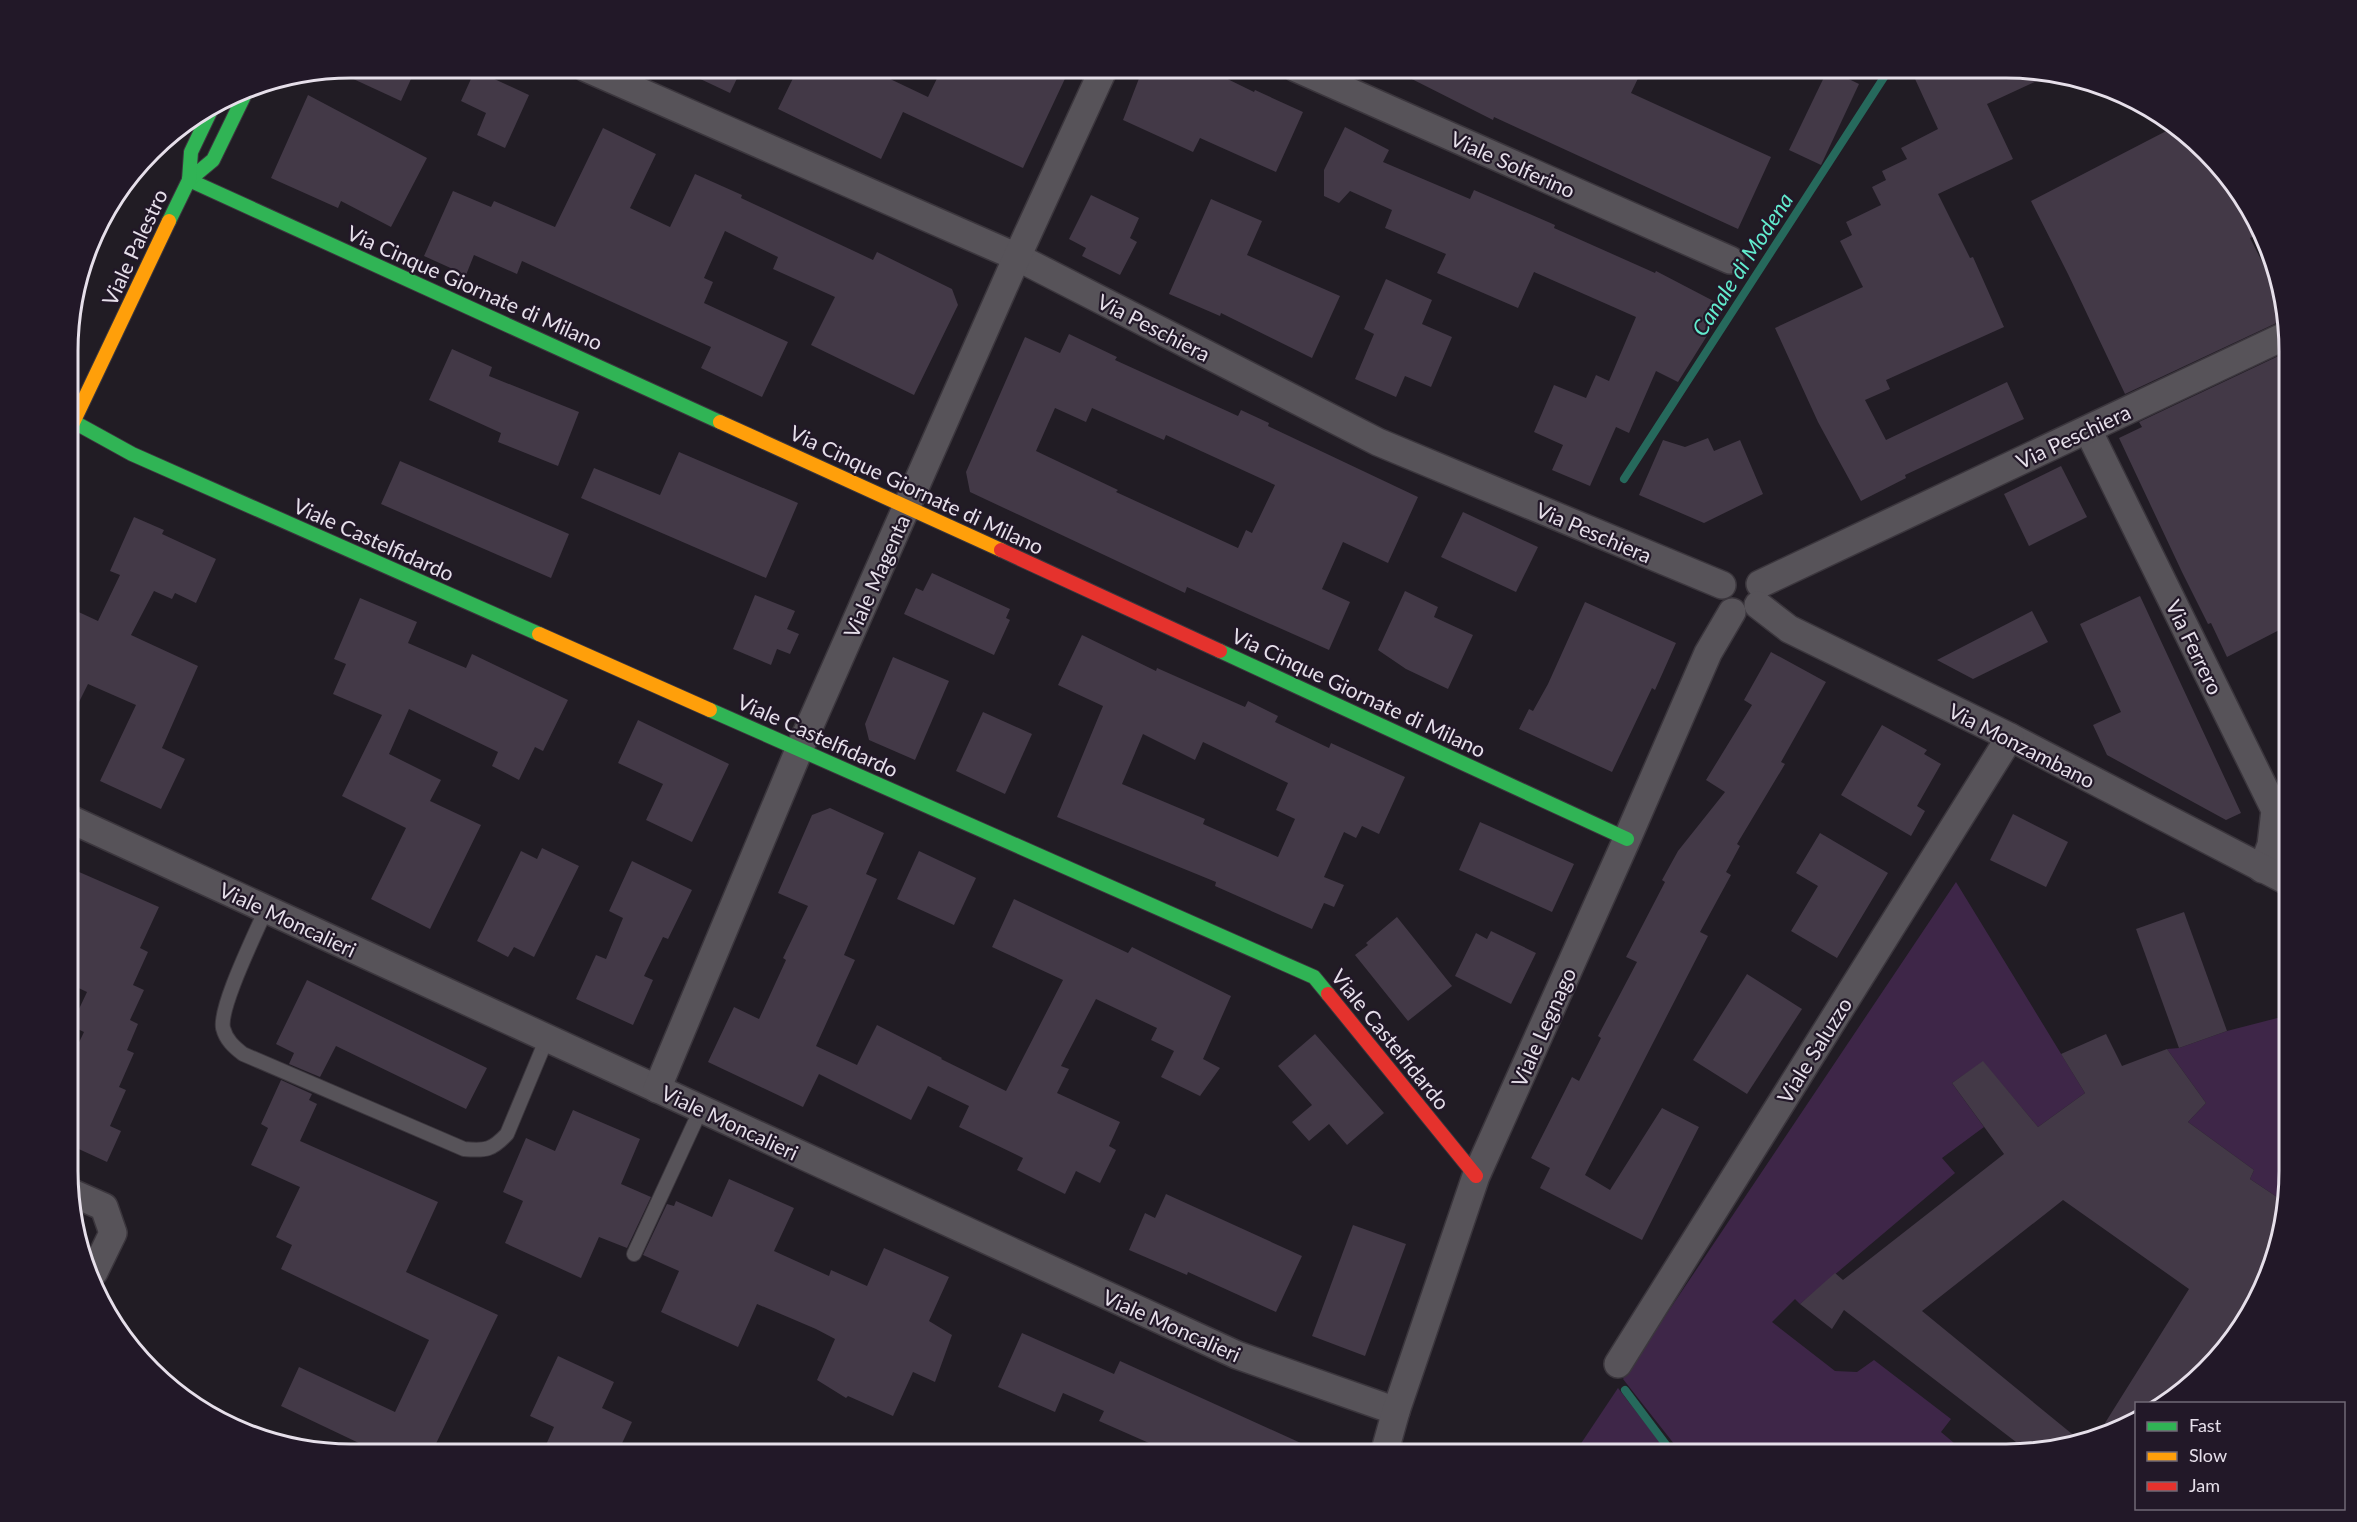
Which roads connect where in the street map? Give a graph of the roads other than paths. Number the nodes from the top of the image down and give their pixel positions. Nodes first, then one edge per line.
1 (609, 78) edge
2 (1099, 78) edge
3 (1319, 78) edge
4 (241, 101) edge
5 (206, 120) edge
6 (189, 180) junction
7 (1017, 257) junction
8 (1730, 260) dead end
9 (2278, 339) edge
10 (78, 412) edge
11 (78, 428) edge
12 (2088, 429) junction
13 (907, 507) junction
14 (1722, 585) junction
15 (1759, 594) junction
16 (1732, 612) junction
17 (2010, 737) junction
18 (799, 750) junction
19 (78, 823) edge
20 (1627, 839) junction
21 (2262, 869) junction
22 (2279, 877) edge
23 (266, 909) junction
24 (547, 1038) junction
25 (657, 1089) junction
26 (701, 1109) junction
27 (1476, 1176) junction
28 (79, 1196) edge
29 (634, 1254) dead end
30 (96, 1268) edge
31 (1618, 1364) dead end
32 (1396, 1411) junction
33 (1387, 1444) edge

1 - 7 street, Via Peschiera
2 - 7 street, Viale Magenta
3 - 8 street, Viale Solferino
4 - 6 street, Viale Palestro
5 - 6 street, Viale Palestro
6 - 10 street, Viale Palestro
6 - 13 street, Via Cinque Giornate di Milano
7 - 13 street, Viale Magenta
7 - 14 street, Via Peschiera
9 - 12 street, Via Peschiera
11 - 18 street, Viale Castelfidardo
12 - 15 street, Via Peschiera
12 - 21 street, Via Ferrero
13 - 18 street, Viale Magenta
13 - 20 street, Via Cinque Giornate di Milano
14 - 15 street
14 - 16 street
15 - 16 street, Via Peschiera
15 - 17 street, Via Monzambano
16 - 20 street, Viale Legnago
17 - 21 street, Via Monzambano
17 - 31 street, Viale Saluzzo
18 - 25 street, Viale Magenta
18 - 27 street, Viale Castelfidardo
19 - 23 street, Viale Moncalieri
20 - 27 street, Viale Legnago
21 - 22 street, Via Monzambano
23 - 24 street, Viale Moncalieri
23 - 24 lane
24 - 25 street, Viale Moncalieri
25 - 26 street, Viale Moncalieri
26 - 29 lane
26 - 32 street, Viale Moncalieri
27 - 32 street, Viale Legnago
28 - 30 street
32 - 33 street, Viale Legnago

